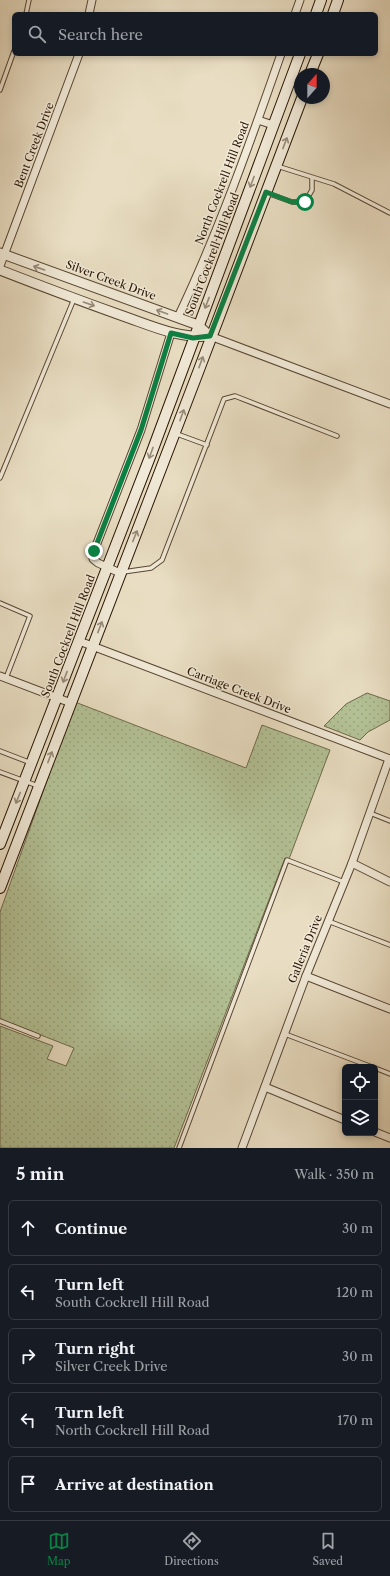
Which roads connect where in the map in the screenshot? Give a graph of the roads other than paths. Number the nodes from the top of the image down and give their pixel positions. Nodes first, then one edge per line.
1 (29, 0) edge
2 (92, 0) edge
3 (300, 0) edge
4 (321, 0) edge
5 (338, 0) edge
6 (26, 12) edge
7 (89, 12) edge
8 (296, 12) edge
9 (317, 12) edge
10 (334, 12) edge
11 (12, 56) edge
12 (78, 56) edge
13 (280, 56) edge
14 (299, 56) edge
15 (317, 56) edge
16 (312, 68) edge
17 (0, 90) edge
18 (300, 104) edge
19 (258, 120) junction
20 (273, 125) junction
21 (276, 166) junction
22 (312, 178) junction
23 (266, 192) junction
24 (390, 213) edge
25 (1, 254) edge
26 (0, 266) edge
27 (0, 270) edge
28 (74, 299) junction
29 (178, 318) junction
30 (198, 326) junction
31 (171, 333) junction
32 (210, 336) junction
33 (193, 338) junction
34 (390, 404) edge
35 (176, 434) junction
36 (337, 436) dead end
37 (207, 445) junction
38 (0, 478) edge
39 (107, 567) junction
40 (120, 572) junction
41 (0, 603) edge
42 (79, 641) junction
43 (92, 646) junction
44 (3, 677) edge
45 (58, 698) junction
46 (71, 702) junction
47 (0, 751) edge
48 (390, 759) edge
49 (32, 764) junction
50 (0, 772) edge
51 (25, 781) junction
52 (39, 786) junction
53 (370, 813) junction
54 (390, 821) edge
55 (0, 844) edge
56 (352, 863) junction
57 (344, 882) junction
58 (390, 882) edge
59 (0, 888) edge
60 (328, 921) junction
61 (390, 945) edge
62 (306, 976) junction
63 (390, 1009) edge
64 (0, 1021) edge
65 (285, 1034) junction
66 (38, 1036) dead end
67 (364, 1064) edge
68 (378, 1069) edge
69 (390, 1074) edge
70 (265, 1087) junction
71 (342, 1119) edge
72 (378, 1133) edge
73 (390, 1138) edge
74 (244, 1147) edge
75 (179, 1148) edge

1 - 6 lane
2 - 7 street
3 - 8 street
4 - 9 main road
5 - 10 main road
11 - 17 lane
12 - 25 street, Bent Creek Drive
13 - 19 street, North Cockrell Hill Road
14 - 20 main road, South Cockrell Hill Road
15 - 16 main road
21 -> 18 main road
19 - 20 street
19 - 29 street, North Cockrell Hill Road
20 -> 30 main road, South Cockrell Hill Road
21 - 22 lane
21 - 23 main road
22 - 23 lane
22 - 24 lane
23 - 32 main road
25 - 26 street, Bent Creek Drive
29 -> 25 street, Silver Creek Drive
27 - 28 street, Silver Creek Drive
28 -> 31 street, Silver Creek Drive
28 - 38 lane
29 - 30 street, Silver Creek Drive
30 - 32 street, Silver Creek Drive
30 - 33 main road, South Cockrell Hill Road
31 - 33 street, Silver Creek Drive
31 - 39 street
32 - 33 street, Silver Creek Drive
32 - 34 street, Silver Creek Drive
35 -> 32 main road
33 -> 39 main road, South Cockrell Hill Road
35 - 37 lane
40 -> 35 main road
36 - 37 lane
37 - 40 lane
39 - 40 street
39 - 42 main road, South Cockrell Hill Road
43 -> 40 main road
41 - 44 lane
42 - 43 street, Carriage Creek Drive
42 -> 45 main road, South Cockrell Hill Road
43 - 46 main road
43 - 48 street, Carriage Creek Drive
44 - 45 street
45 - 46 street
45 - 49 main road, South Cockrell Hill Road
52 -> 46 main road
47 - 49 lane
48 - 53 street, Galleria Drive
49 - 51 main road, South Cockrell Hill Road
50 - 51 lane
51 - 52 lane
51 -> 55 main road, South Cockrell Hill Road
52 - 59 main road
53 - 54 lane
53 - 56 street, Galleria Drive
56 - 57 street, Galleria Drive
56 - 58 street
57 - 60 street, Galleria Drive
57 - 75 lane
60 - 61 lane
60 - 62 street, Galleria Drive
62 - 63 street
62 - 65 street, Galleria Drive
64 - 66 lane
65 - 67 lane
65 - 70 street, Galleria Drive
68 - 69 lane
70 - 71 street
70 - 74 street, Galleria Drive
72 - 73 street

